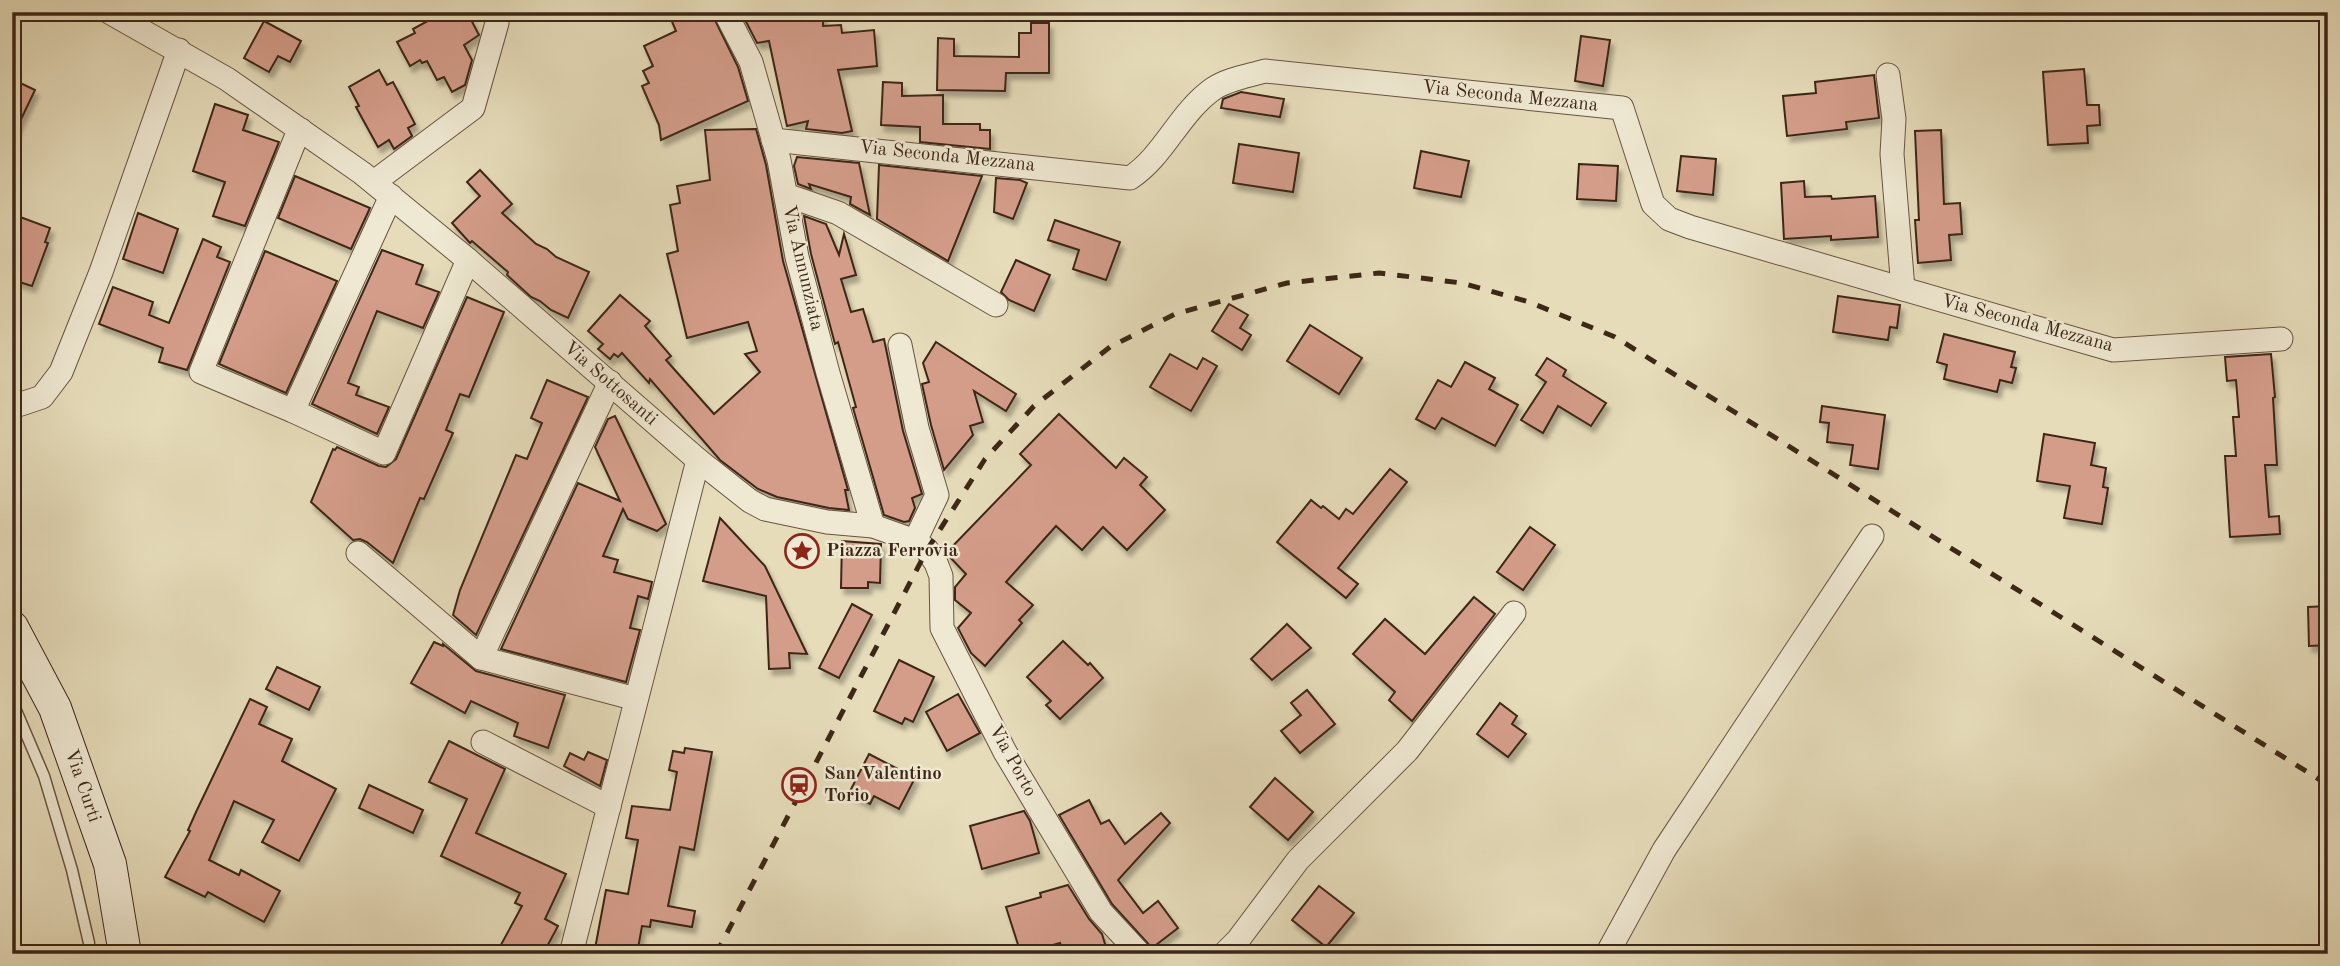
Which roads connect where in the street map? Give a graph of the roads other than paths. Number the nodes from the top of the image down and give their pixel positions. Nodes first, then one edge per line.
1 (109, 12) edge
2 (725, 12) edge
3 (497, 23) dead end
4 (179, 50) junction
5 (1888, 75) dead end
6 (301, 130) junction
7 (773, 140) junction
8 (382, 189) junction
9 (786, 195) junction
10 (468, 260) junction
11 (1903, 289) junction
12 (996, 305) dead end
13 (2281, 339) dead end
14 (900, 345) dead end
15 (610, 382) junction
16 (12, 407) edge
17 (293, 411) junction
18 (698, 460) junction
19 (873, 526) junction
20 (1872, 536) dead end
21 (921, 546) junction
22 (358, 553) dead end
23 (1514, 613) dead end
24 (12, 627) edge
25 (481, 658) junction
26 (636, 699) junction
27 (12, 701) edge
28 (483, 742) dead end
29 (608, 807) junction
30 (89, 943) dead end
31 (124, 954) edge
32 (571, 954) edge
33 (1140, 954) edge
34 (1224, 954) edge
35 (1607, 954) edge

1 - 4 street, Via Sottosanti
2 - 7 street, Via Annunziata
3 - 8 street
4 - 6 street, Via Sottosanti
4 - 16 street
5 - 11 street
6 - 8 street, Via Sottosanti
6 - 17 street
7 - 9 street, Via Annunziata
7 - 11 street, Via Seconda Mezzana
8 - 10 street, Via Sottosanti
8 - 17 street
9 - 12 street
9 - 19 street, Via Annunziata
10 - 15 street, Via Sottosanti
10 - 17 street
11 - 13 street, Via Seconda Mezzana
14 - 21 street
15 - 18 street, Via Sottosanti
15 - 25 street
18 - 19 street
18 - 26 street
19 - 21 street
20 - 35 street
21 - 33 street, Via Porto
22 - 25 street
23 - 34 street
24 - 31 main road, Via Curti
25 - 26 street
26 - 29 street
27 - 30 lane
28 - 29 street
29 - 32 street

